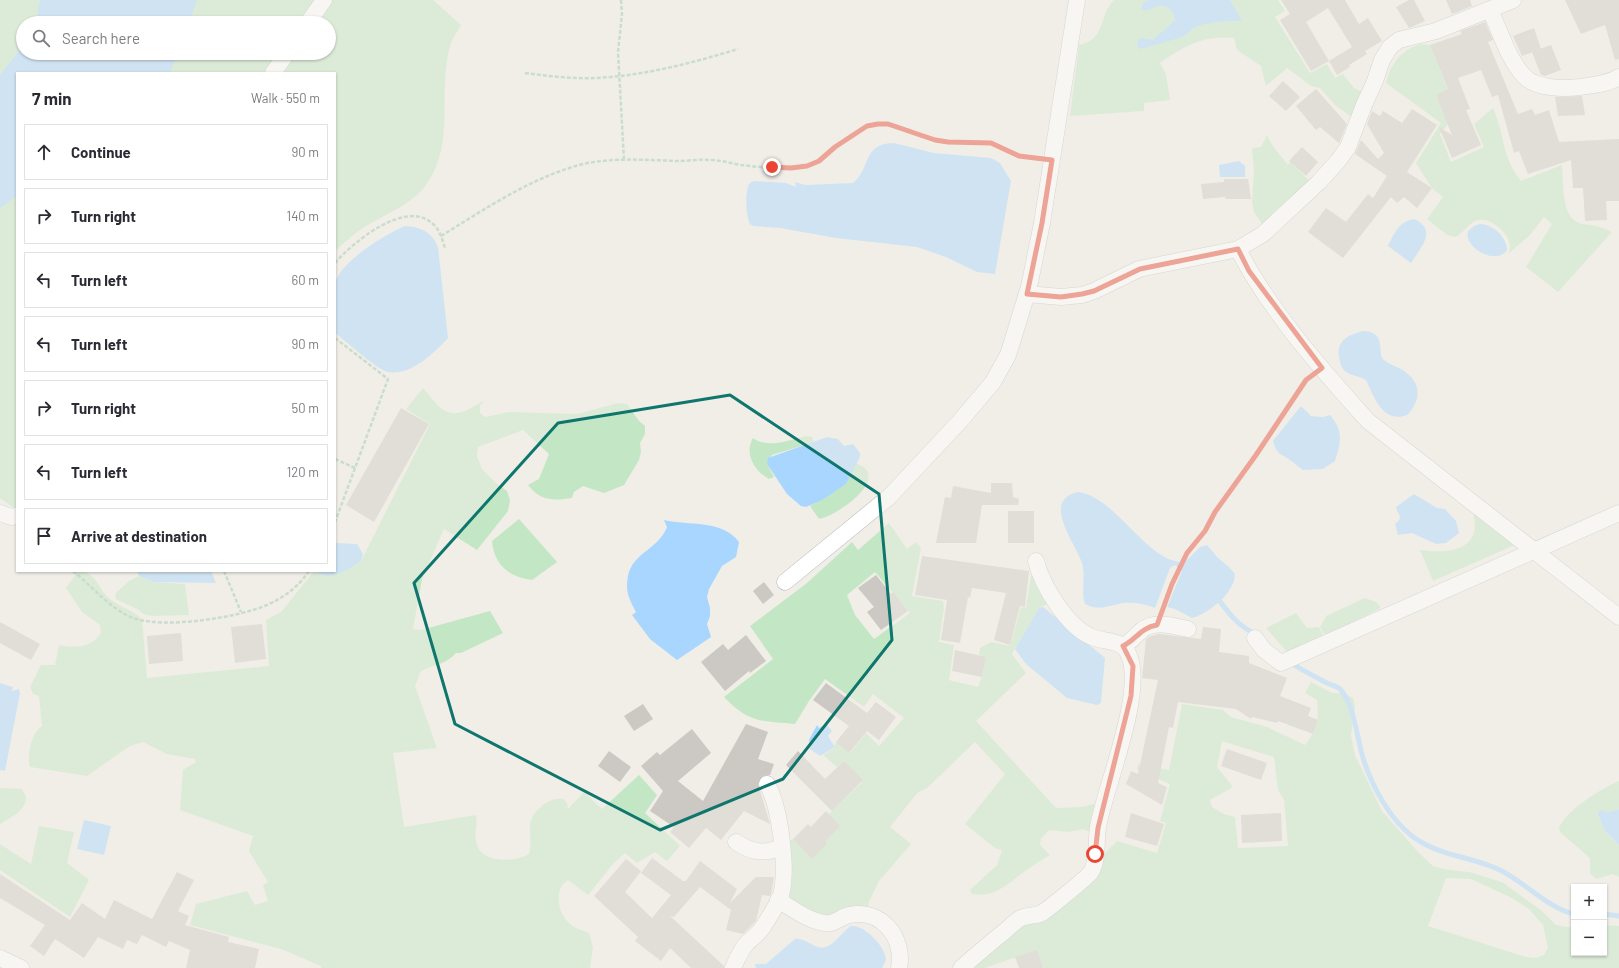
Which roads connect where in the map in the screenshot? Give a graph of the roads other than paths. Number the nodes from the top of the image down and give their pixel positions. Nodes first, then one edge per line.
1 (324, 0) edge
2 (1077, 0) edge
3 (1513, 0) edge
4 (1490, 10) junction
5 (313, 16) edge
6 (282, 60) edge
7 (274, 72) edge
8 (1619, 77) edge
9 (1238, 249) junction
10 (1027, 294) junction
11 (0, 512) edge
12 (1619, 513) edge
13 (16, 516) edge
14 (1535, 551) junction
15 (1036, 561) dead end
16 (785, 582) dead end
17 (1619, 617) edge
18 (1188, 628) dead end
19 (1255, 638) dead end
20 (1123, 646) junction
21 (766, 784) dead end
22 (736, 842) dead end
23 (781, 847) junction
24 (778, 900) junction
25 (1, 960) edge
26 (21, 968) edge
27 (733, 968) edge
28 (899, 968) edge
29 (961, 968) edge

1 - 5 street
2 - 10 street
3 - 4 street
4 - 8 street
4 - 9 street
6 - 7 street
9 - 10 street
9 - 14 street
10 - 16 street
11 - 13 street
12 - 14 street
14 - 17 street
14 - 19 street
15 - 20 street
18 - 20 street
20 - 29 street
21 - 23 street
22 - 23 street
23 - 24 street
24 - 27 street
24 - 28 street
25 - 26 street

